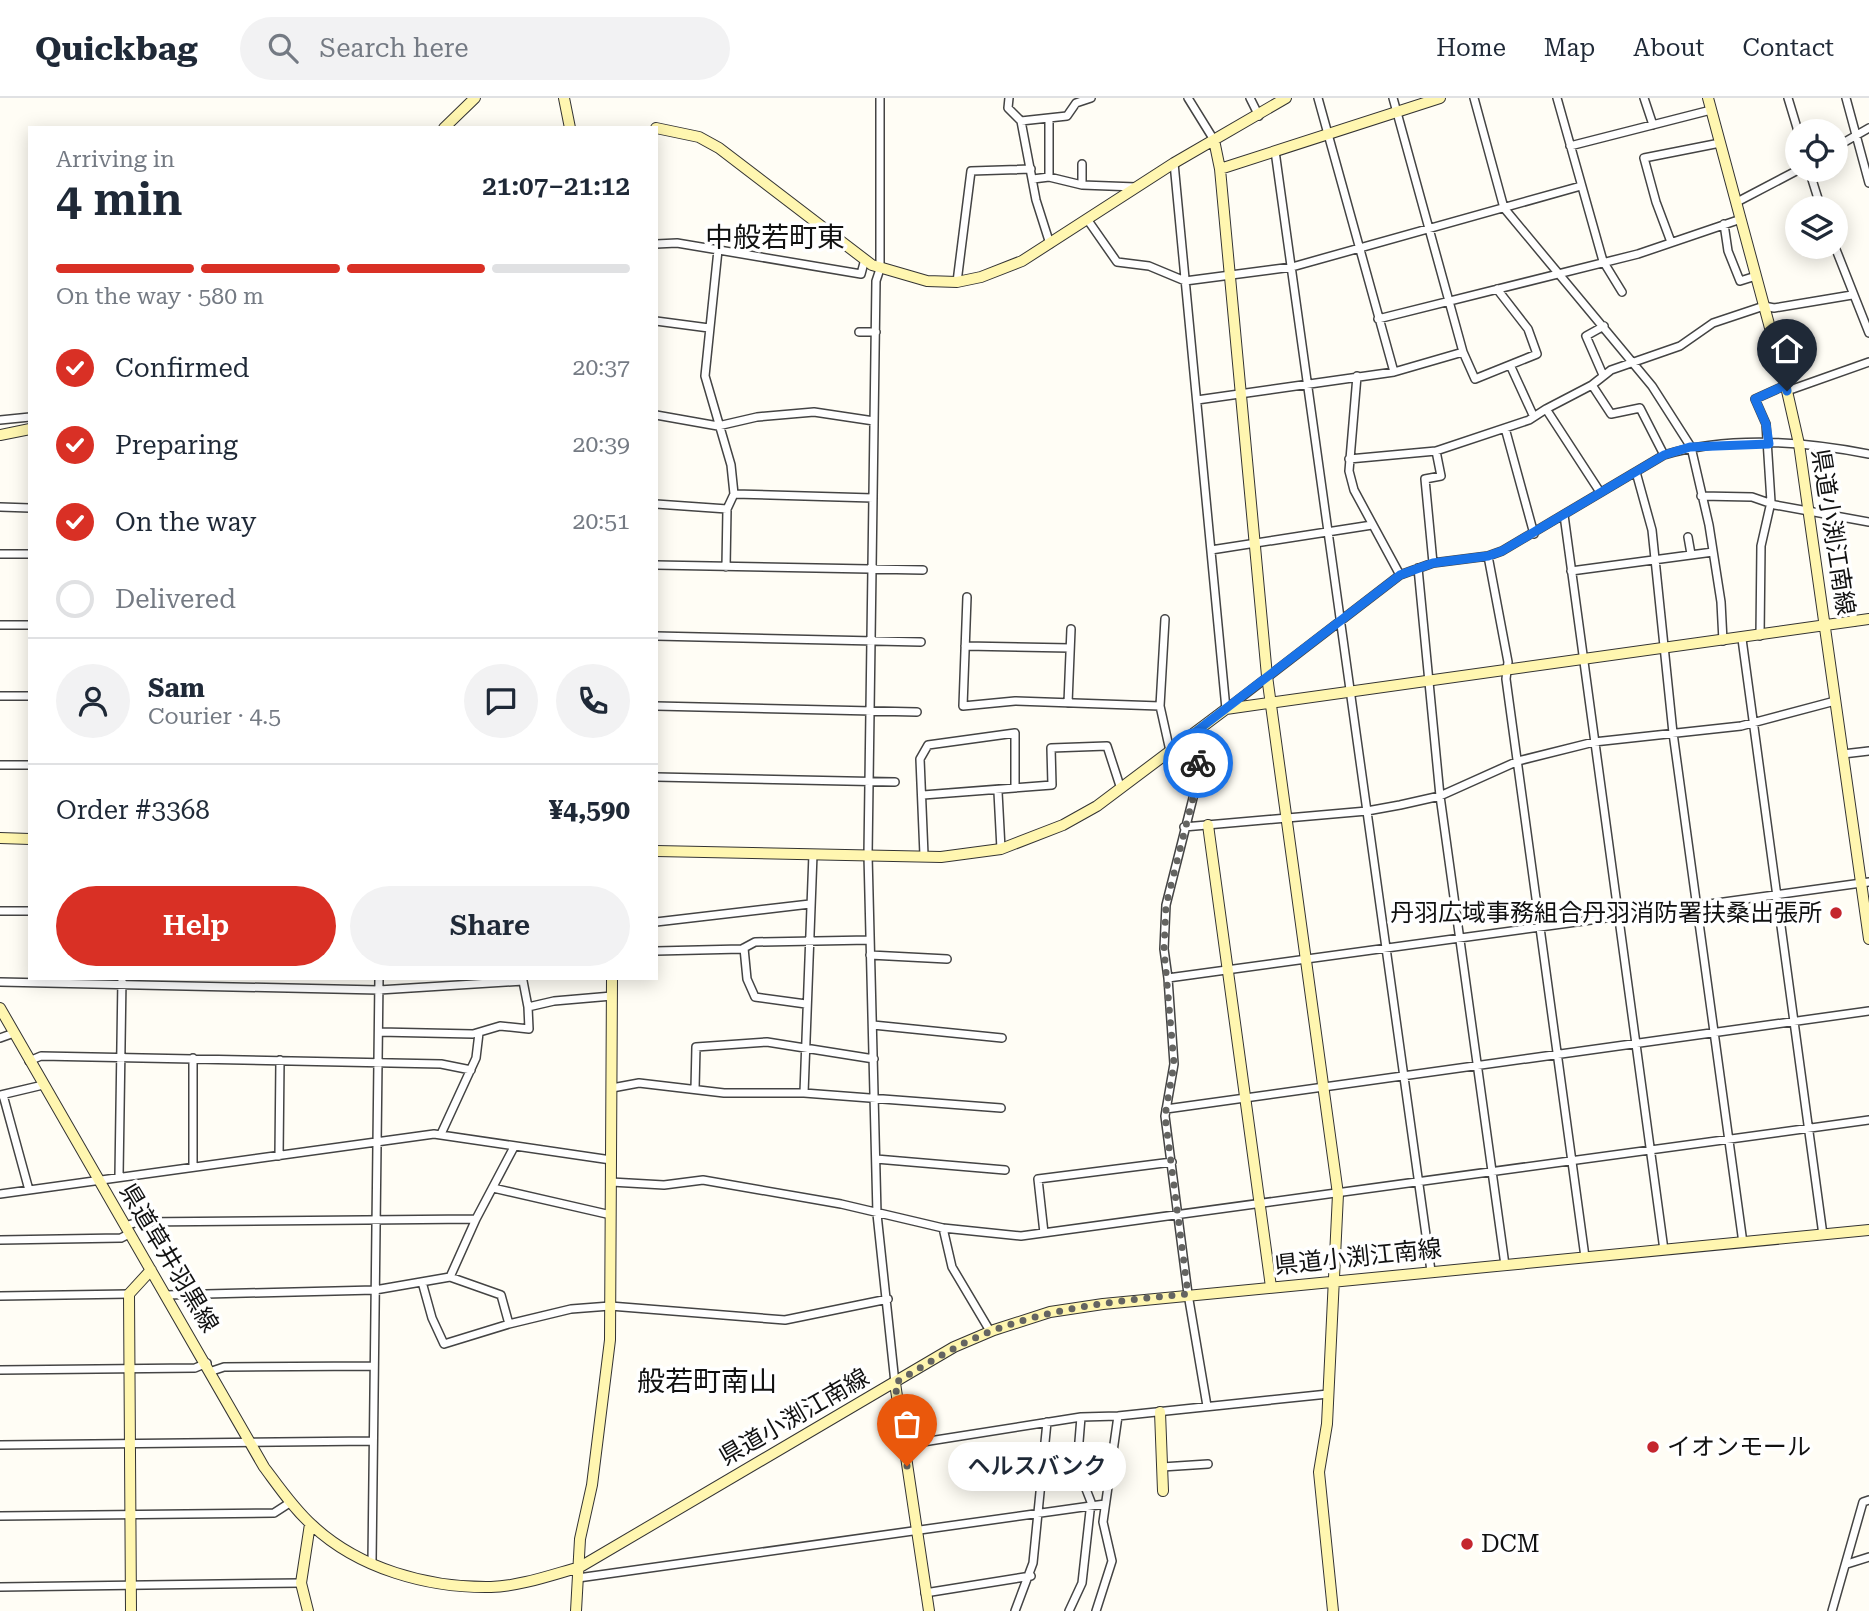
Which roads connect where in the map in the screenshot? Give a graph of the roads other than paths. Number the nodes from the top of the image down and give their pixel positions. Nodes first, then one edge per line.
1 (475, 98) edge
2 (565, 98) edge
3 (880, 98) edge
4 (1009, 98) edge
5 (1091, 98) edge
6 (1188, 98) edge
7 (1250, 98) edge
8 (1286, 98) edge
9 (1318, 98) edge
10 (1393, 98) edge
11 (1440, 98) edge
12 (1474, 98) edge
13 (1557, 98) edge
14 (1644, 98) edge
15 (1708, 98) edge
16 (1788, 98) edge
17 (1846, 98) edge
18 (1711, 110) junction
19 (1397, 113) junction
20 (1259, 116) junction
21 (1049, 117) junction
22 (1794, 119) edge
23 (1021, 121) junction
24 (1654, 125) junction
25 (446, 126) edge
26 (570, 126) edge
27 (658, 128) edge
28 (1869, 128) edge
29 (1328, 134) junction
30 (1856, 135) junction
31 (1214, 140) junction
32 (1848, 140) edge
33 (1720, 144) junction
34 (1570, 146) junction
35 (1275, 151) junction
36 (1174, 163) junction
37 (1082, 164) dead end
38 (1031, 169) junction
39 (1220, 169) junction
40 (1049, 177) junction
41 (1785, 177) edge
42 (1033, 179) junction
43 (1869, 183) edge
44 (1082, 185) junction
45 (1581, 186) junction
46 (1136, 187) junction
47 (1737, 202) junction
48 (1504, 208) junction
49 (1087, 219) junction
50 (1741, 219) junction
51 (1724, 224) junction
52 (1429, 229) junction
53 (1671, 242) junction
54 (658, 244) edge
55 (1050, 244) junction
56 (1359, 247) junction
57 (718, 250) junction
58 (865, 259) junction
59 (1839, 259) edge
60 (1603, 261) junction
61 (1292, 267) junction
62 (880, 269) junction
63 (1557, 274) junction
64 (1756, 276) junction
65 (1230, 277) junction
66 (1185, 281) junction
67 (957, 282) junction
68 (1497, 289) junction
69 (1622, 292) dead end
70 (1852, 295) junction
71 (1449, 301) junction
72 (1764, 306) junction
73 (1865, 306) edge
74 (1378, 319) junction
75 (658, 321) edge
76 (1604, 326) junction
77 (709, 328) junction
78 (859, 332) dead end
79 (876, 332) junction
80 (1869, 333) edge
81 (1463, 352) junction
82 (1869, 362) edge
83 (1633, 363) junction
84 (1511, 367) junction
85 (1394, 372) junction
86 (1603, 375) junction
87 (1357, 376) junction
88 (1307, 383) junction
89 (1592, 385) junction
90 (1786, 388) junction
91 (1242, 394) junction
92 (1197, 400) junction
93 (1546, 409) junction
94 (658, 415) edge
95 (1532, 415) junction
96 (28, 417) edge
97 (0, 420) edge
98 (874, 421) junction
99 (718, 426) junction
100 (1505, 428) junction
101 (28, 429) edge
102 (0, 435) edge
103 (1769, 444) junction
104 (1798, 444) junction
105 (1690, 447) junction
106 (1436, 451) junction
107 (1869, 454) edge
108 (1664, 455) junction
109 (1349, 459) junction
110 (1636, 472) junction
111 (1600, 492) junction
112 (734, 494) junction
113 (1701, 496) junction
114 (873, 498) junction
115 (1771, 502) junction
116 (658, 504) edge
117 (0, 507) edge
118 (28, 508) edge
119 (727, 509) junction
120 (1811, 512) junction
121 (1564, 515) junction
122 (1869, 522) edge
123 (1372, 525) junction
124 (1329, 533) junction
125 (1534, 534) junction
126 (1688, 537) dead end
127 (1254, 545) junction
128 (1211, 550) junction
129 (1713, 551) junction
130 (0, 554) edge
131 (28, 554) edge
132 (1691, 554) junction
133 (1488, 556) junction
134 (1653, 558) junction
135 (1433, 563) junction
136 (658, 565) edge
137 (726, 567) junction
138 (1418, 568) junction
139 (871, 569) junction
140 (923, 570) dead end
141 (1572, 571) junction
142 (1400, 575) junction
143 (1849, 587) dead end
144 (967, 597) dead end
145 (1165, 619) dead end
146 (1341, 619) junction
147 (1869, 619) edge
148 (1854, 622) junction
149 (0, 625) edge
150 (28, 625) edge
151 (1826, 626) junction
152 (1071, 629) dead end
153 (658, 636) edge
154 (1760, 636) junction
155 (1742, 639) junction
156 (871, 640) junction
157 (1723, 641) junction
158 (921, 642) dead end
159 (965, 646) junction
160 (1070, 648) junction
161 (1662, 650) junction
162 (1583, 659) junction
163 (1507, 670) junction
164 (1267, 676) junction
165 (1427, 682) junction
166 (1352, 693) junction
167 (0, 696) edge
168 (28, 696) edge
169 (1835, 701) junction
170 (1068, 703) junction
171 (1270, 705) junction
172 (658, 706) edge
173 (1160, 706) junction
174 (869, 709) junction
175 (1226, 709) junction
176 (917, 712) dead end
177 (1753, 724) junction
178 (1194, 733) junction
179 (1673, 733) junction
180 (1594, 742) junction
181 (1170, 751) junction
182 (1869, 751) edge
183 (1843, 754) junction
184 (1518, 761) junction
185 (0, 765) edge
186 (28, 765) edge
187 (658, 777) edge
188 (869, 781) junction
189 (895, 782) dead end
190 (1120, 786) junction
191 (1015, 787) junction
192 (998, 792) junction
193 (923, 795) junction
194 (1440, 796) junction
195 (1367, 811) junction
196 (1288, 817) junction
197 (1208, 825) junction
198 (1184, 827) junction
199 (0, 838) edge
200 (28, 839) edge
201 (1001, 849) junction
202 (658, 851) edge
203 (813, 855) junction
204 (868, 855) junction
205 (924, 855) junction
206 (1865, 883) edge
207 (1777, 893) junction
208 (810, 904) junction
209 (1698, 905) junction
210 (0, 911) edge
211 (28, 911) edge
212 (1619, 916) junction
213 (658, 922) edge
214 (1540, 927) junction
215 (1460, 938) junction
216 (1869, 939) edge
217 (870, 940) junction
218 (808, 942) junction
219 (1387, 947) junction
220 (744, 948) junction
221 (658, 951) edge
222 (870, 955) junction
223 (947, 959) dead end
224 (1306, 959) junction
225 (1227, 970) junction
226 (1168, 978) junction
227 (379, 980) edge
228 (612, 980) edge
229 (122, 981) edge
230 (0, 982) edge
231 (379, 990) junction
232 (612, 996) junction
233 (806, 1003) junction
234 (528, 1007) junction
235 (0, 1008) edge
236 (1869, 1011) edge
237 (1792, 1022) junction
238 (873, 1025) junction
239 (379, 1032) junction
240 (1715, 1032) junction
241 (14, 1033) junction
242 (479, 1033) junction
243 (0, 1038) edge
244 (1002, 1038) dead end
245 (1636, 1044) junction
246 (807, 1049) junction
247 (1558, 1054) junction
248 (121, 1057) junction
249 (193, 1058) junction
250 (874, 1059) junction
251 (29, 1060) junction
252 (280, 1060) junction
253 (378, 1063) junction
254 (1479, 1066) junction
255 (471, 1070) junction
256 (1404, 1075) junction
257 (43, 1085) junction
258 (612, 1088) junction
259 (1325, 1088) junction
260 (695, 1089) junction
261 (804, 1093) junction
262 (1, 1095) edge
263 (1244, 1098) junction
264 (875, 1099) junction
265 (1001, 1108) dead end
266 (1166, 1109) junction
267 (1869, 1120) edge
268 (1809, 1127) junction
269 (441, 1134) junction
270 (1729, 1139) junction
271 (377, 1140) junction
272 (514, 1147) junction
273 (1652, 1150) junction
274 (279, 1156) junction
275 (876, 1159) junction
276 (611, 1160) junction
277 (1572, 1161) junction
278 (1172, 1162) junction
279 (193, 1167) junction
280 (1005, 1170) dead end
281 (1494, 1172) junction
282 (120, 1176) junction
283 (99, 1180) junction
284 (611, 1182) junction
285 (1420, 1184) junction
286 (493, 1188) junction
287 (29, 1190) junction
288 (0, 1194) edge
289 (1338, 1194) junction
290 (1259, 1205) junction
291 (877, 1214) junction
292 (611, 1215) junction
293 (1180, 1216) junction
294 (476, 1219) junction
295 (376, 1220) junction
296 (943, 1228) junction
297 (127, 1230) junction
298 (1869, 1230) edge
299 (1044, 1233) junction
300 (1823, 1235) junction
301 (0, 1240) edge
302 (1743, 1243) junction
303 (1664, 1250) junction
304 (1585, 1257) junction
305 (1505, 1265) junction
306 (151, 1270) junction
307 (1431, 1271) junction
308 (450, 1277) junction
309 (1333, 1280) junction
310 (422, 1282) junction
311 (1271, 1287) junction
312 (375, 1290) junction
313 (129, 1294) junction
314 (1188, 1294) junction
315 (166, 1295) junction
316 (0, 1296) edge
317 (888, 1299) junction
318 (610, 1306) junction
319 (509, 1324) junction
320 (990, 1331) junction
321 (374, 1366) junction
322 (209, 1367) junction
323 (129, 1369) junction
324 (0, 1370) edge
325 (895, 1383) junction
326 (1328, 1394) junction
327 (1207, 1406) junction
328 (1160, 1412) junction
329 (1118, 1416) junction
330 (1081, 1417) junction
331 (1047, 1422) junction
332 (250, 1441) junction
333 (373, 1441) junction
334 (130, 1443) junction
335 (0, 1445) edge
336 (904, 1445) junction
337 (1208, 1464) dead end
338 (1162, 1466) junction
339 (1163, 1491) dead end
340 (1869, 1500) edge
341 (291, 1502) junction
342 (1105, 1504) junction
343 (1091, 1506) junction
344 (130, 1514) junction
345 (1039, 1514) junction
346 (0, 1516) edge
347 (310, 1524) junction
348 (916, 1531) junction
349 (1869, 1557) edge
350 (372, 1562) junction
351 (1847, 1564) junction
352 (580, 1567) junction
353 (1031, 1576) junction
354 (578, 1578) junction
355 (301, 1583) junction
356 (131, 1586) junction
357 (0, 1587) edge
358 (925, 1593) junction
359 (131, 1611) edge
360 (308, 1611) edge
361 (576, 1611) edge
362 (929, 1611) edge
363 (1016, 1611) edge
364 (1069, 1611) edge
365 (1096, 1611) edge
366 (1333, 1611) edge
367 (1832, 1611) edge

1 - 25 street
2 - 26 street
3 - 62 street
4 - 23 street
5 - 21 street
6 - 31 street
7 - 20 street
8 - 20 street
9 - 29 street
10 - 19 street
11 - 19 street
12 - 48 street
13 - 34 street
14 - 24 street
15 - 18 street, 県道小渕江南線
16 - 22 street
17 - 30 street
18 - 24 street
18 - 33 street, 県道小渕江南線
19 - 29 street
19 - 52 street
20 - 31 street
21 - 23 street
21 - 40 street
23 - 38 street
24 - 34 street
27 - 58 street
28 - 30 street
29 - 35 street
29 - 56 street
30 - 32 street
30 - 43 street
31 - 36 street
31 - 39 street
33 - 47 street, 県道小渕江南線
33 - 53 street
34 - 45 street
35 - 39 street
35 - 61 street
36 - 46 street
36 - 66 street
37 - 44 street
38 - 42 street
38 - 67 street
39 - 65 street
40 - 42 street
40 - 44 street
41 - 47 street
42 - 55 street
44 - 46 street
45 - 48 street
45 - 60 street
46 - 49 street
47 - 50 street, 県道小渕江南線
48 - 52 street
48 - 63 street
49 - 55 street
49 - 66 street
50 - 51 street
50 - 64 street, 県道小渕江南線
51 - 53 street
51 - 64 street
52 - 56 street
52 - 71 street
53 - 60 street
54 - 57 street
55 - 67 street
56 - 61 street
56 - 74 street
57 - 58 street
57 - 77 street
58 - 62 street
59 - 70 street
60 - 63 street
60 - 69 street
61 - 65 street
61 - 88 street
62 - 67 street
62 - 79 street
63 - 68 street
63 - 76 street
64 - 72 street, 県道小渕江南線
65 - 66 street
65 - 91 street
66 - 92 street
68 - 71 street
68 - 84 street
70 - 72 street
70 - 73 street
71 - 74 street
71 - 81 street
72 - 83 street
72 - 90 street, 県道小渕江南線
73 - 80 street
74 - 85 street
75 - 77 street
76 - 83 street
76 - 86 street
77 - 99 street
78 - 79 street
79 - 98 street
81 - 84 street
81 - 85 street
82 - 90 street
83 - 86 street
83 - 105 street
84 - 95 street
85 - 87 street
86 - 89 street
87 - 88 street
87 - 109 street
88 - 91 street
88 - 124 street
89 - 93 street
89 - 108 street
90 - 103 street
90 - 104 street, 県道小渕江南線
91 - 92 street
91 - 127 street
92 - 128 street
93 - 95 street
93 - 111 street
94 - 99 street
95 - 100 street
96 - 97 street
98 - 99 street
98 - 114 street
99 - 112 street
100 - 106 street
100 - 125 street
101 - 102 street
103 - 104 street
103 - 105 street
103 - 115 street
104 - 107 street
104 - 120 street, 県道小渕江南線
105 - 108 street
105 - 113 street
106 - 109 street
106 - 135 street
108 - 110 street
109 - 123 street
110 - 111 street
110 - 134 street
111 - 121 street
112 - 114 street
112 - 119 street
113 - 115 street
113 - 129 street
114 - 139 street
115 - 120 street
115 - 154 street
116 - 119 street
117 - 118 street
119 - 137 street
120 - 122 street
120 - 151 street, 県道小渕江南線
121 - 125 street
121 - 141 street
123 - 124 street
123 - 142 street
124 - 127 street
124 - 146 street
125 - 133 street
126 - 132 street
127 - 128 street
127 - 164 street
128 - 175 street
129 - 132 street
129 - 157 street
130 - 131 street
132 - 134 street
133 - 135 street
133 - 163 street
134 - 141 street
134 - 161 street
135 - 138 street
136 - 137 street
137 - 139 street
138 - 142 street
138 - 165 street
139 - 140 street
139 - 156 street
141 - 162 street
142 - 146 street
143 - 148 street
144 - 159 street
145 - 173 street
146 - 164 street
146 - 166 street
147 - 148 street
148 - 151 street
149 - 150 street
151 - 154 street
151 - 169 street, 県道小渕江南線
152 - 160 street
153 - 156 street
154 - 155 street
155 - 157 street
155 - 177 street
156 - 158 street
156 - 174 street
157 - 161 street
159 - 160 street
159 - 170 street
160 - 170 street
161 - 162 street
161 - 179 street
162 - 163 street
162 - 180 street
163 - 165 street
163 - 184 street
164 - 171 street
164 - 175 street
165 - 166 street
165 - 194 street
166 - 171 street
166 - 195 street
167 - 168 street
169 - 177 street
169 - 183 street, 県道小渕江南線
170 - 173 street
171 - 175 street
171 - 196 street
172 - 174 street
173 - 181 street
174 - 176 street
174 - 188 street
175 - 178 street
177 - 179 street
177 - 207 street
178 - 181 street
178 - 198 street
179 - 180 street
179 - 209 street
180 - 184 street
180 - 212 street
181 - 190 street
182 - 183 street
183 - 206 street, 県道小渕江南線
184 - 194 street
184 - 214 street
185 - 186 street
187 - 188 street
188 - 189 street
188 - 204 street
190 - 191 street
190 - 201 street
191 - 192 street
191 - 193 street
192 - 193 street
192 - 201 street
193 - 205 street
194 - 195 street
194 - 215 street
195 - 196 street
195 - 219 street
196 - 197 street
196 - 224 street
197 - 198 street
197 - 225 street
198 - 226 street
199 - 200 street
201 - 205 street
202 - 203 street
203 - 204 street
203 - 208 street
204 - 205 street
204 - 217 street
206 - 207 street
206 - 216 street, 県道小渕江南線
207 - 209 street
207 - 237 street
208 - 213 street
208 - 218 street
209 - 212 street
209 - 240 street
210 - 211 street
212 - 214 street
212 - 245 street
214 - 215 street
214 - 247 street
215 - 219 street
215 - 254 street
217 - 218 street
217 - 222 street
218 - 220 street
218 - 233 street
219 - 224 street
219 - 256 street
220 - 221 street
220 - 233 street
222 - 223 street
222 - 238 street
224 - 225 street
224 - 259 street
225 - 226 street
225 - 263 street
226 - 266 street
227 - 231 street
228 - 232 street
229 - 230 street
229 - 231 street
229 - 248 street
231 - 234 street
231 - 239 street
232 - 234 street
232 - 258 street
233 - 246 street
234 - 242 street
235 - 241 street, 県道草井羽黒線
236 - 237 street
237 - 240 street
237 - 268 street
238 - 244 street
238 - 250 street
239 - 242 street
239 - 253 street
240 - 245 street
240 - 270 street
241 - 243 street
241 - 251 street, 県道草井羽黒線
242 - 255 street
245 - 247 street
245 - 273 street
246 - 250 street
246 - 260 street
246 - 261 street
247 - 254 street
247 - 277 street
248 - 249 street
248 - 251 street
248 - 282 street
249 - 252 street
249 - 279 street
250 - 264 street
251 - 257 street, 県道草井羽黒線
252 - 253 street
252 - 274 street
253 - 255 street
253 - 271 street
254 - 256 street
254 - 281 street
255 - 269 street
256 - 259 street
256 - 285 street
257 - 262 street
257 - 283 street, 県道草井羽黒線
258 - 260 street
258 - 276 street
259 - 263 street
259 - 289 street
260 - 261 street
261 - 264 street
262 - 287 street
263 - 266 street
263 - 290 street
264 - 265 street
264 - 275 street
266 - 278 street
267 - 268 street
268 - 270 street
268 - 300 street
269 - 271 street
269 - 272 street
270 - 273 street
270 - 302 street
271 - 274 street
271 - 295 street
272 - 276 street
272 - 286 street
273 - 277 street
273 - 303 street
274 - 279 street
275 - 280 street
275 - 291 street
276 - 284 street
277 - 281 street
277 - 304 street
278 - 293 street
278 - 299 street
279 - 282 street
281 - 285 street
281 - 305 street
282 - 283 street
283 - 287 street
283 - 297 street, 県道草井羽黒線
284 - 291 street
284 - 292 street
285 - 289 street
285 - 307 street
286 - 292 street
286 - 294 street
287 - 288 street
289 - 290 street
289 - 309 street
290 - 293 street
290 - 311 street
291 - 296 street
291 - 317 street
292 - 318 street
293 - 299 street
293 - 314 street
294 - 295 street
294 - 308 street
295 - 297 street
295 - 312 street
296 - 299 street
296 - 320 street
297 - 301 street
297 - 306 street, 県道草井羽黒線
298 - 300 street, 県道小渕江南線
300 - 302 street, 県道小渕江南線
302 - 303 street, 県道小渕江南線
303 - 304 street, 県道小渕江南線
304 - 305 street, 県道小渕江南線
305 - 307 street, 県道小渕江南線
306 - 313 street
306 - 315 street, 県道草井羽黒線
307 - 309 street, 県道小渕江南線
308 - 310 street
308 - 319 street
309 - 311 street, 県道小渕江南線
309 - 326 street
310 - 312 street
310 - 319 street
311 - 314 street, 県道小渕江南線
312 - 315 street
312 - 321 street
313 - 316 street
313 - 323 street
314 - 320 street, 県道小渕江南線
314 - 327 street
315 - 322 street, 県道草井羽黒線
317 - 318 street
317 - 325 street
318 - 319 street
318 - 352 street
320 - 325 street, 県道小渕江南線
321 - 322 street
321 - 333 street
322 - 323 street
322 - 332 street, 県道草井羽黒線
323 - 324 street
323 - 334 street
325 - 336 street
325 - 352 street, 県道小渕江南線
326 - 327 street
326 - 366 street
327 - 328 street
328 - 329 street
328 - 338 street
329 - 330 street
329 - 342 street
330 - 331 street
330 - 343 street
331 - 336 street
331 - 345 street
332 - 333 street
332 - 334 street
332 - 341 street, 県道草井羽黒線
333 - 350 street
334 - 335 street
334 - 344 street
336 - 348 street
337 - 338 street
338 - 339 street
340 - 351 street
341 - 344 street
341 - 347 street, 県道草井羽黒線
342 - 343 street
342 - 365 street
343 - 345 street
343 - 364 street
344 - 346 street
344 - 356 street
345 - 348 street
345 - 353 street
347 - 350 street, 県道小渕江南線
347 - 355 street
348 - 354 street
348 - 358 street
349 - 351 street
350 - 352 street, 県道小渕江南線
351 - 367 street
352 - 354 street
353 - 358 street
353 - 363 street
354 - 361 street
355 - 356 street
355 - 360 street
356 - 357 street
356 - 359 street
358 - 362 street

